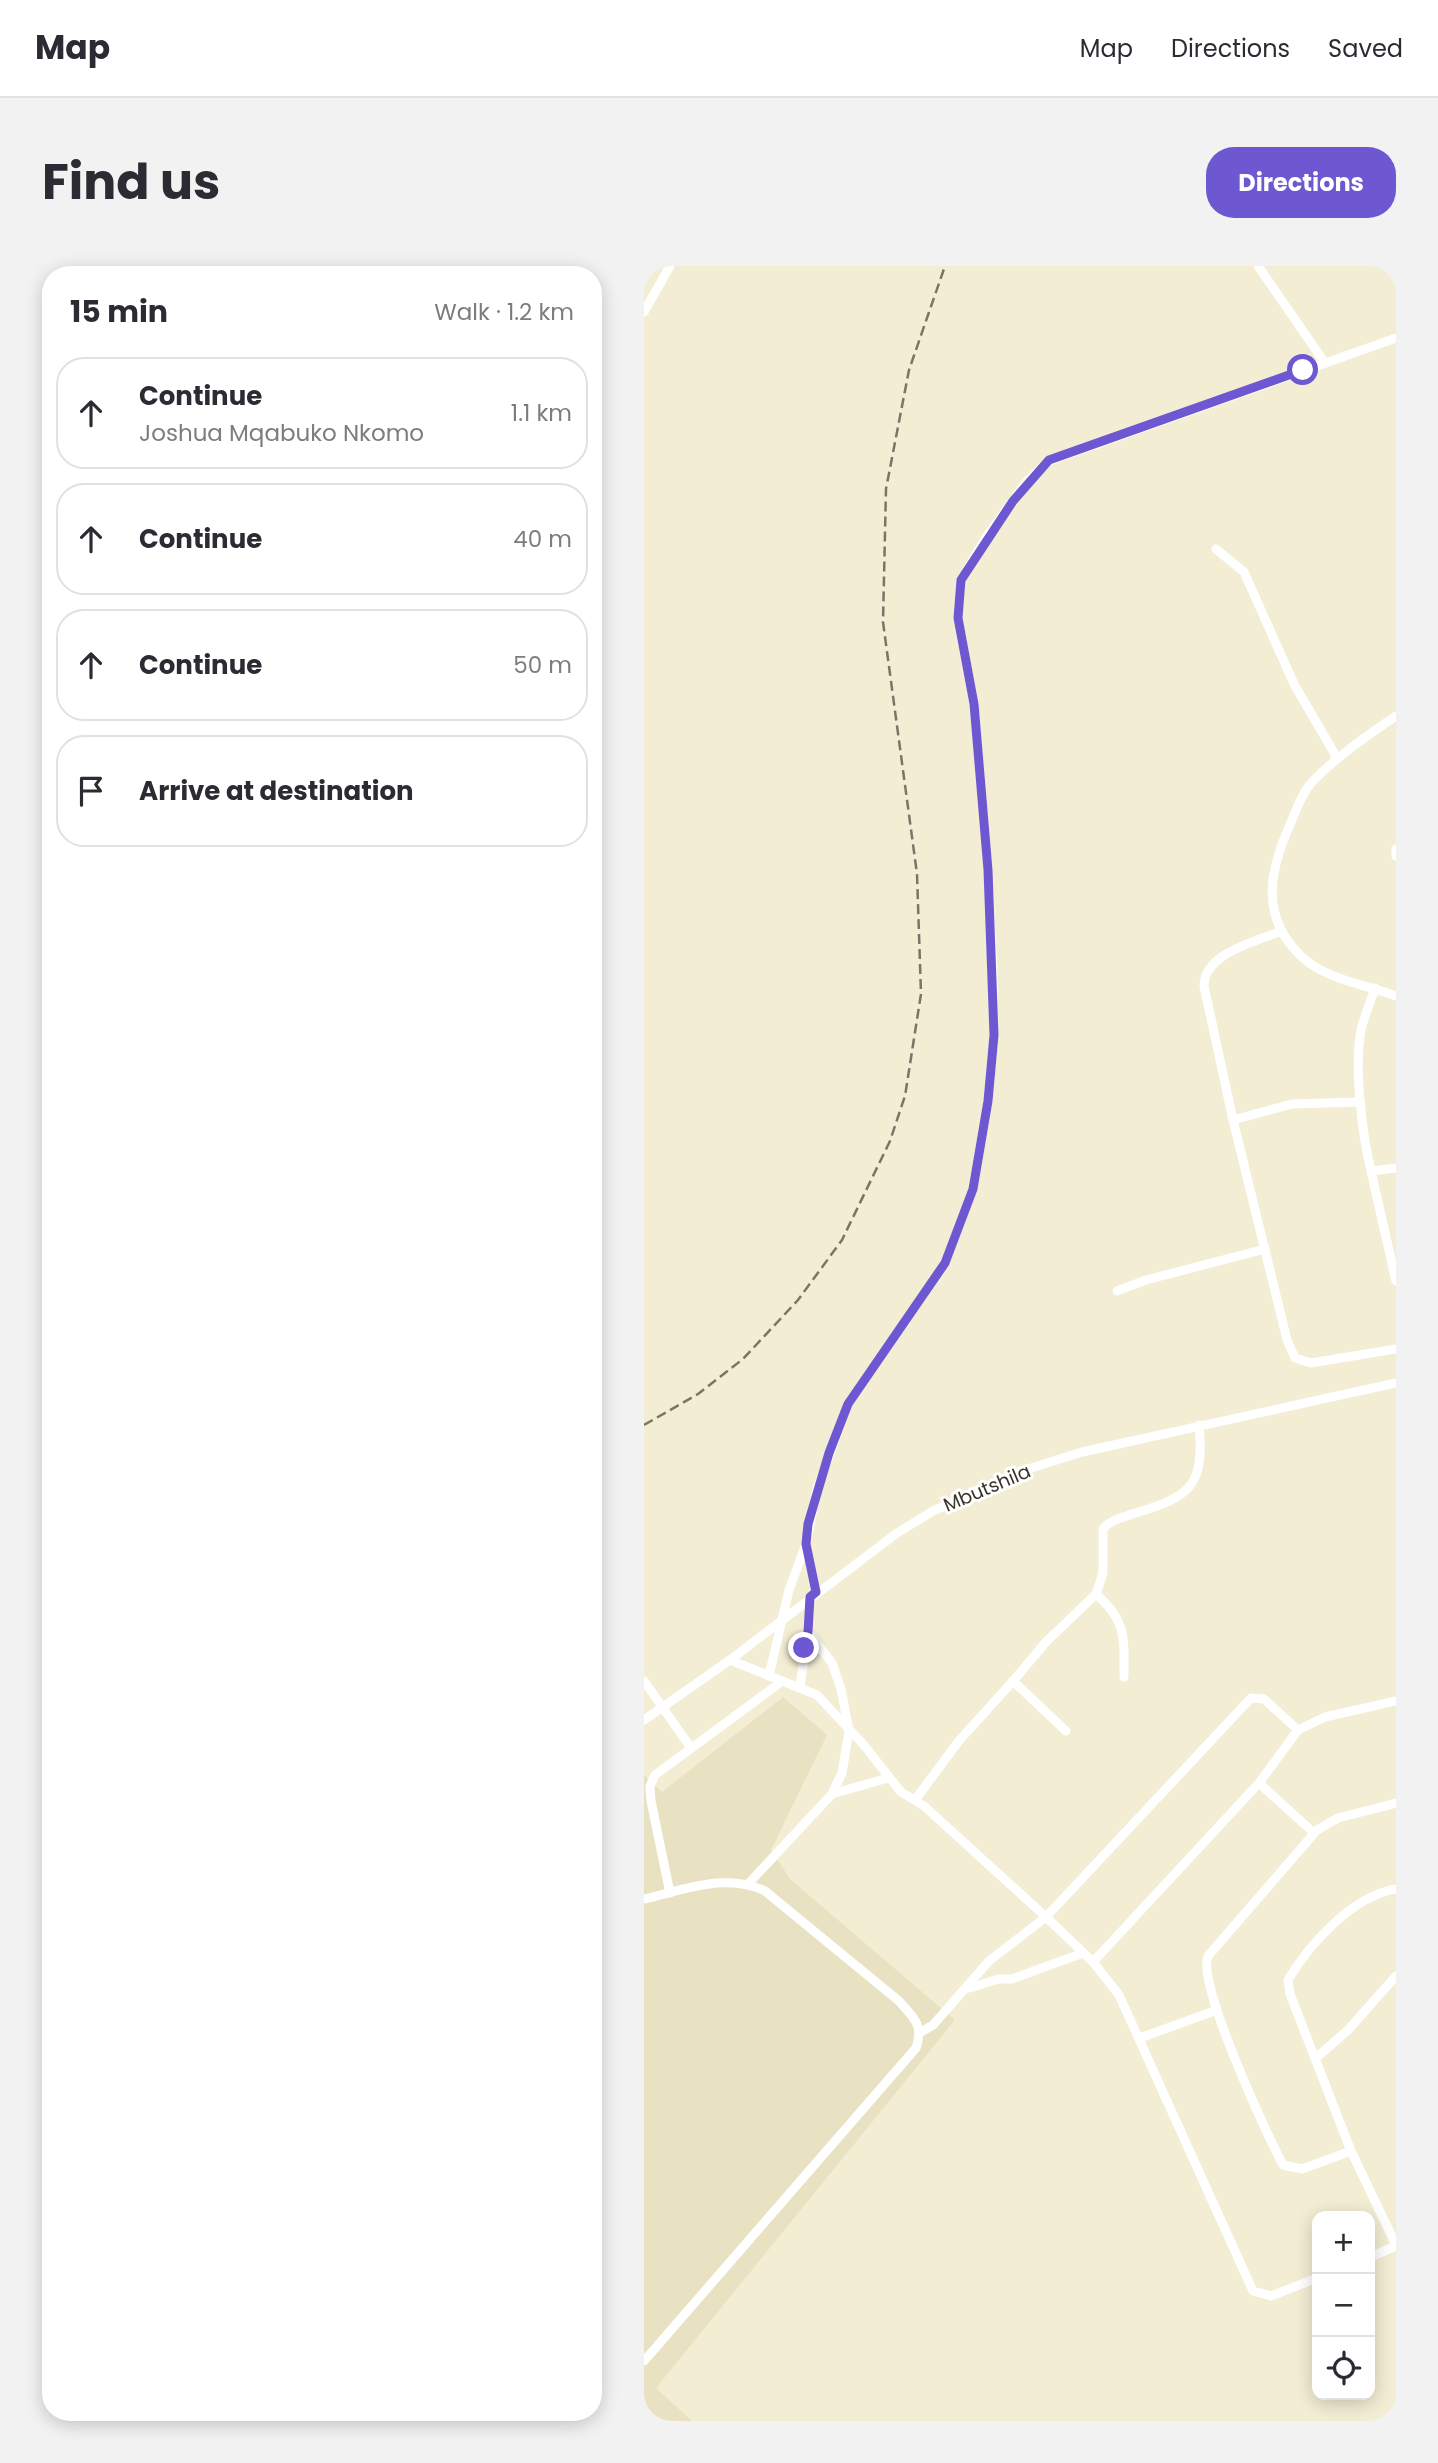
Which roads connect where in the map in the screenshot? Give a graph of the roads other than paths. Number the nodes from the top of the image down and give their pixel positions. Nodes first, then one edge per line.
1 (670, 266) edge
2 (1258, 266) edge
3 (644, 312) edge
4 (1396, 338) edge
5 (1325, 363) junction
6 (1216, 549) dead end
7 (1396, 716) edge
8 (1337, 758) junction
9 (1396, 849) edge
10 (1396, 856) edge
11 (1281, 932) junction
12 (1375, 988) junction
13 (1396, 996) edge
14 (1360, 1102) junction
15 (1233, 1120) junction
16 (1396, 1168) edge
17 (1371, 1171) junction
18 (1265, 1249) junction
19 (1396, 1281) edge
20 (1117, 1291) dead end
21 (1396, 1349) edge
22 (1396, 1383) edge
23 (1199, 1425) junction
24 (806, 1544) junction
25 (1096, 1594) junction
26 (813, 1595) junction
27 (782, 1619) junction
28 (808, 1632) junction
29 (730, 1660) junction
30 (769, 1676) junction
31 (1124, 1677) dead end
32 (644, 1681) edge
33 (1013, 1681) junction
34 (781, 1682) junction
35 (800, 1686) junction
36 (1396, 1701) edge
37 (662, 1706) junction
38 (644, 1720) edge
39 (1298, 1730) junction
40 (849, 1731) junction
41 (1066, 1731) dead end
42 (691, 1748) junction
43 (888, 1778) junction
44 (1259, 1783) junction
45 (832, 1794) junction
46 (915, 1800) junction
47 (1396, 1804) edge
48 (1314, 1833) junction
49 (749, 1884) junction
50 (1396, 1889) edge
51 (670, 1893) junction
52 (644, 1899) edge
53 (1046, 1917) junction
54 (1083, 1953) junction
55 (1093, 1962) junction
56 (1396, 1976) edge
57 (968, 1988) junction
58 (1217, 2010) junction
59 (921, 2032) junction
60 (1140, 2038) junction
61 (1317, 2057) junction
62 (1351, 2151) junction
63 (1396, 2246) edge
64 (1375, 2255) edge
65 (1312, 2280) edge
66 (644, 2361) edge

1 - 3 street
2 - 5 street
4 - 5 street
5 - 24 street
6 - 8 street
7 - 8 street
8 - 11 street
9 - 10 street
11 - 12 street
11 - 15 street
12 - 13 street
12 - 14 street
14 - 15 street
14 - 17 street
15 - 18 street
16 - 17 street
17 - 19 street
18 - 20 street
18 - 21 street
22 - 23 street, Mbutshila
23 - 25 street
23 - 26 street, Mbutshila
24 - 26 street
24 - 27 street
25 - 31 street
25 - 33 street
26 - 27 street, Mbutshila
26 - 28 street
27 - 29 street, Mbutshila
27 - 30 street
28 - 35 street
28 - 40 street
29 - 30 street
29 - 37 street, Mbutshila
30 - 34 street
32 - 37 street
33 - 41 street
33 - 46 street
34 - 35 street
34 - 42 street
35 - 40 street
36 - 39 street
37 - 38 street, Mbutshila
37 - 42 street
39 - 44 street
39 - 53 street
40 - 43 street
40 - 45 street
42 - 51 street
43 - 45 street
43 - 46 street
44 - 48 street
44 - 55 street
45 - 49 street
46 - 53 street
47 - 48 street
48 - 58 street
49 - 51 street
49 - 59 street
50 - 61 street
51 - 52 street
53 - 54 street
53 - 57 street
54 - 55 street
54 - 57 street
55 - 60 street
56 - 61 street
57 - 59 street
58 - 60 street
58 - 62 street
59 - 66 street
60 - 65 street
61 - 62 street
62 - 63 street
63 - 64 street

